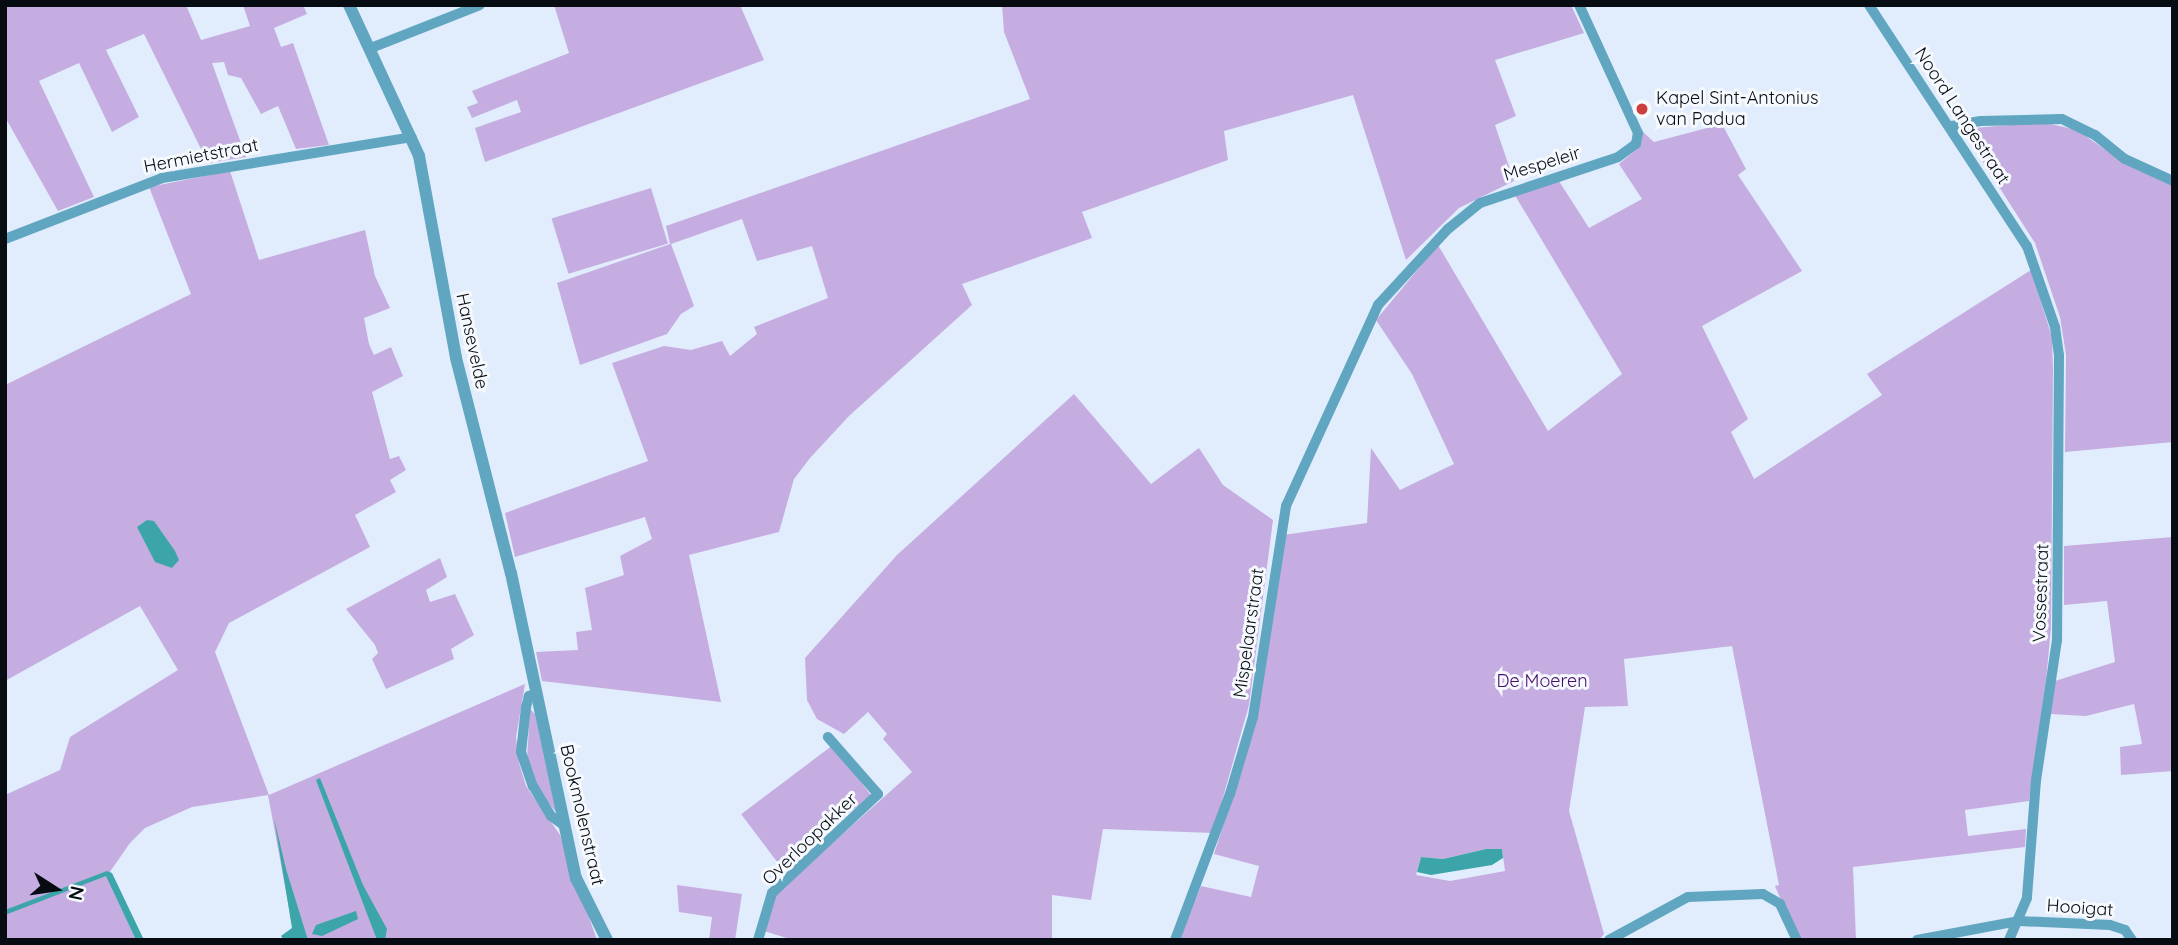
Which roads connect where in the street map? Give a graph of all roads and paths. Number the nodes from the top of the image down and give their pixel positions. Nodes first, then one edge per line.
1 (349, 5) edge
2 (480, 5) edge
3 (1578, 5) edge
4 (1869, 5) edge
5 (371, 48) junction
6 (1952, 126) junction
7 (412, 137) junction
8 (2173, 181) edge
9 (5, 239) edge
10 (2027, 246) joint
11 (1363, 336) joint
12 (537, 693) junction
13 (828, 737) dead end
14 (565, 825) junction
15 (2019, 921) junction
16 (604, 938) edge
17 (758, 940) edge
18 (1175, 940) edge
19 (1609, 940) edge
20 (1797, 940) edge
21 (1917, 940) edge
22 (2009, 940) edge
23 (2132, 940) edge

1 - 5 street, Hansevelde
2 - 5 street
3 - 11 street, Mespeleir
4 - 6 street, Noord Langestraat
5 - 7 street, Hansevelde
6 - 8 street
6 - 10 street, Noord Langestraat
7 - 9 street, Hermietstraat
7 - 12 street, Hansevelde
10 - 15 street, Vossestraat
11 - 18 street, Mispelaarstraat
12 - 14 street, Bookmolenstraat
12 - 14 street
13 - 17 street, Overloopakker
14 - 16 street, Bookmolenstraat
15 - 21 street, Hooigat
15 - 22 street, Vossestraat
15 - 23 street, Hooigat
19 - 20 street

